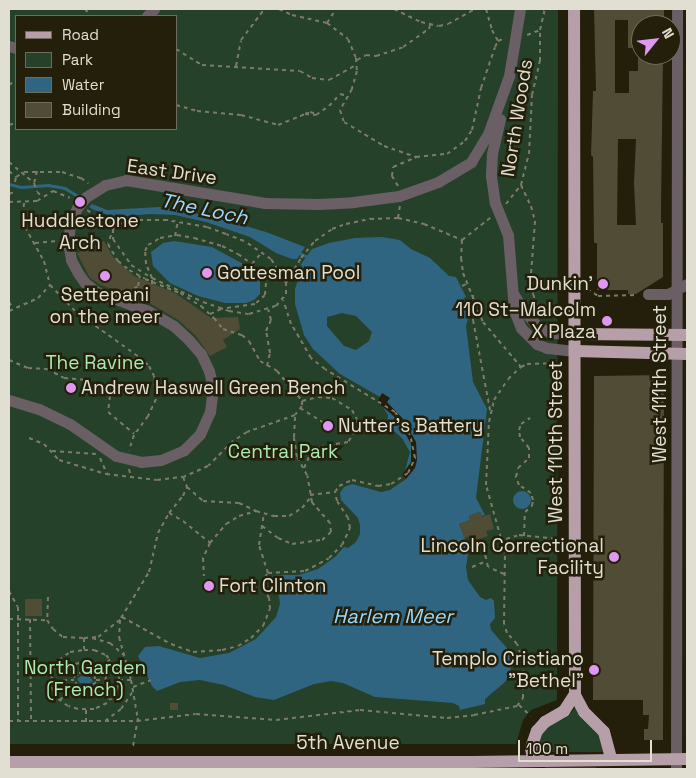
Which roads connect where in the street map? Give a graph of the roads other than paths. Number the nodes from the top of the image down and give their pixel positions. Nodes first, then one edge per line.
1 (520, 9) edge
2 (574, 9) edge
3 (677, 9) edge
4 (503, 95) junction
5 (682, 286) edge
6 (513, 293) junction
7 (646, 293) road end
8 (575, 334) junction
9 (682, 335) edge
10 (575, 351) junction
11 (682, 354) edge
12 (9, 400) edge
13 (575, 695) junction
14 (680, 762) edge
15 (16, 764) edge
16 (611, 764) edge
17 (134, 765) edge
18 (534, 765) edge
19 (250, 766) edge
20 (355, 766) edge
21 (463, 766) edge

1 - 4 street, East Drive
2 - 8 main road, West 110th Street
3 - 5 street, West 111th Street
4 - 6 street
4 - 12 street, East Drive, bridge
5 - 7 street
5 - 9 street, West 111th Street
6 - 8 street
6 - 10 street
8 - 9 main road
8 - 10 main road, West 110th Street
9 - 11 street, West 111th Street
10 - 11 main road
10 - 13 main road, West 110th Street
11 - 14 street, West 111th Street
13 - 16 main road
13 - 18 main road
14 - 16 main road, 5th Avenue
15 - 17 main road, 5th Avenue
16 - 18 main road, 5th Avenue
17 - 19 main road, 5th Avenue
18 - 21 main road, 5th Avenue
19 - 20 main road, 5th Avenue
20 - 21 main road, 5th Avenue

